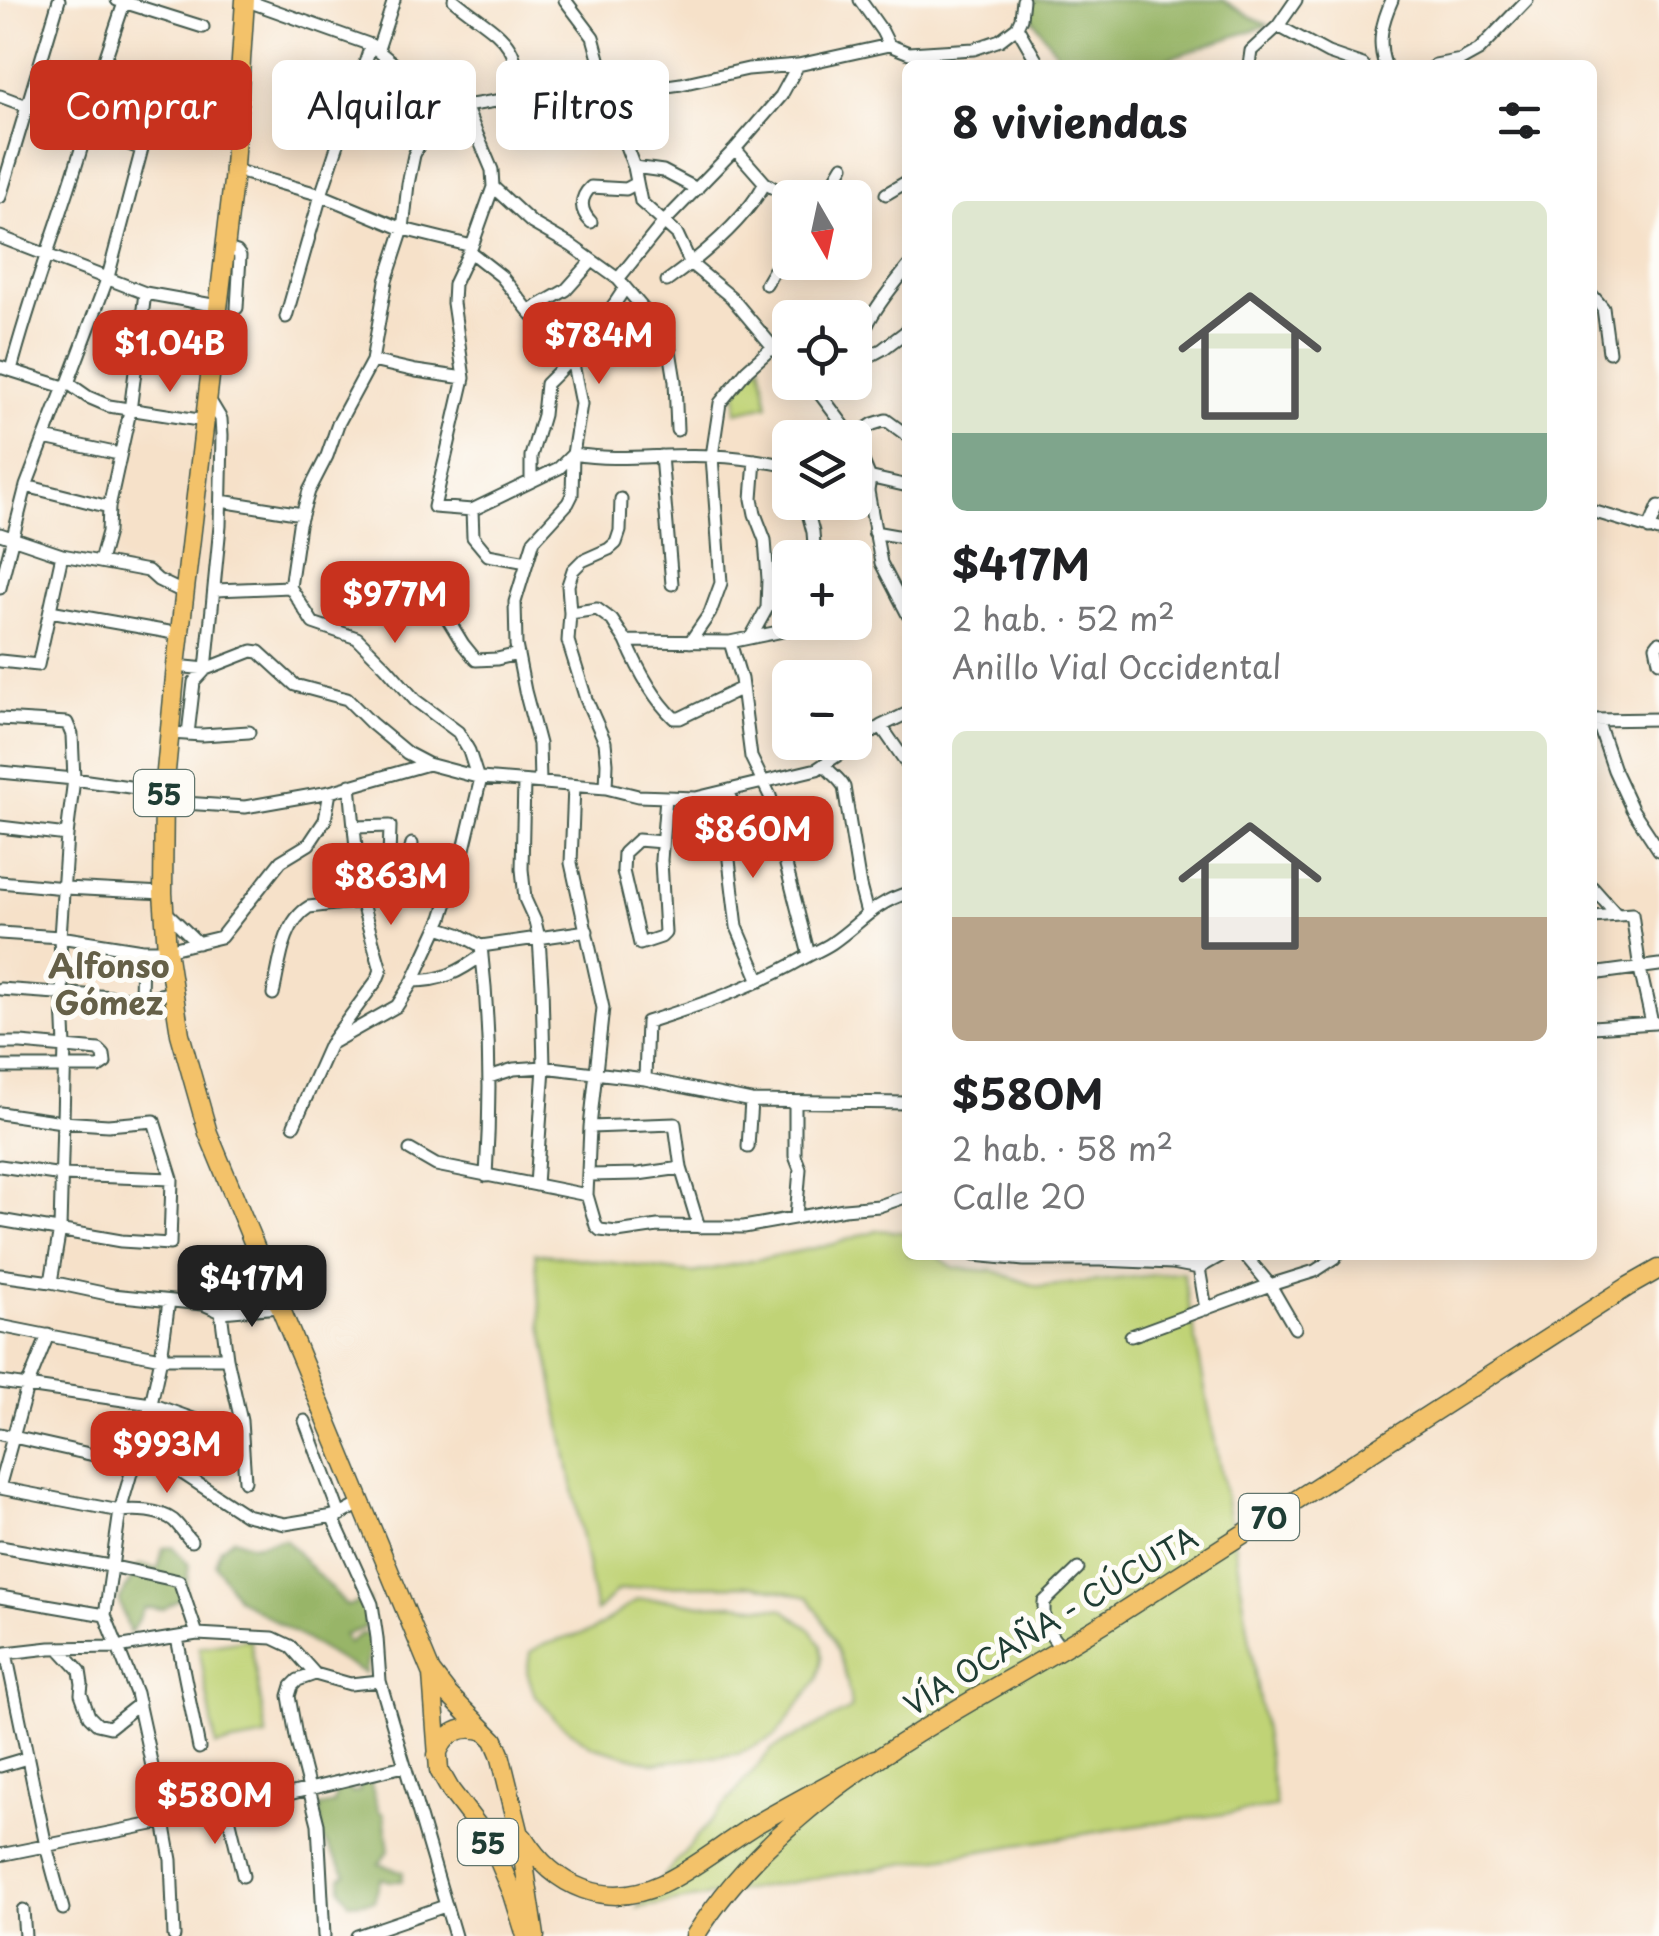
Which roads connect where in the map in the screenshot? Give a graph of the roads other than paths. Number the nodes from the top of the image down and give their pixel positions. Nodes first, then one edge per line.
1 (59, 0) edge
2 (245, 0) edge
3 (394, 0) edge
4 (454, 0) edge
5 (564, 0) edge
6 (860, 0) edge
7 (1023, 0) edge
8 (1296, 0) edge
9 (1392, 0) edge
10 (1527, 0) edge
11 (122, 1) edge
12 (1017, 26) junction
13 (1278, 26) junction
14 (203, 27) dead end
15 (889, 44) junction
16 (374, 47) junction
17 (909, 59) edge
18 (105, 60) edge
19 (390, 60) edge
20 (515, 60) edge
21 (599, 60) edge
22 (1036, 60) edge
23 (1250, 60) edge
24 (1348, 60) edge
25 (1383, 60) edge
26 (1461, 60) edge
27 (798, 65) junction
28 (669, 86) edge
29 (0, 96) edge
30 (27, 105) junction
31 (30, 106) edge
32 (476, 133) edge
33 (735, 149) junction
34 (79, 150) edge
35 (142, 150) edge
36 (416, 150) edge
37 (627, 150) edge
38 (844, 166) dead end
39 (634, 167) junction
40 (234, 170) junction
41 (835, 180) edge
42 (637, 183) junction
43 (765, 183) junction
44 (902, 185) edge
45 (493, 187) junction
46 (772, 187) edge
47 (697, 189) junction
48 (886, 194) dead end
49 (321, 195) junction
50 (0, 197) edge
51 (590, 222) dead end
52 (664, 222) junction
53 (404, 228) junction
54 (0, 237) edge
55 (470, 248) junction
56 (48, 255) junction
57 (592, 261) junction
58 (690, 264) junction
59 (772, 274) edge
60 (902, 275) edge
61 (108, 277) junction
62 (667, 280) dead end
63 (621, 284) junction
64 (766, 284) dead end
65 (145, 293) junction
66 (1597, 301) edge
67 (228, 307) junction
68 (528, 311) junction
69 (286, 317) dead end
70 (902, 335) edge
71 (772, 346) edge
72 (772, 348) edge
73 (1608, 352) dead end
74 (572, 359) junction
75 (372, 361) junction
76 (5, 368) edge
77 (464, 378) junction
78 (66, 385) junction
79 (208, 399) junction
80 (825, 400) edge
81 (130, 411) junction
82 (840, 420) edge
83 (205, 421) junction
84 (872, 425) edge
85 (677, 430) dead end
86 (902, 432) edge
87 (44, 438) junction
88 (119, 454) junction
89 (573, 454) junction
90 (661, 456) junction
91 (712, 456) junction
92 (755, 460) junction
93 (772, 463) edge
94 (872, 478) edge
95 (531, 480) junction
96 (902, 485) edge
97 (26, 486) junction
98 (620, 499) dead end
99 (221, 501) junction
100 (109, 506) junction
101 (1659, 506) edge
102 (472, 510) junction
103 (1597, 513) edge
104 (302, 514) junction
105 (872, 518) edge
106 (1654, 530) edge
107 (874, 532) junction
108 (0, 534) edge
109 (902, 537) edge
110 (14, 538) junction
111 (62, 554) junction
112 (100, 561) junction
113 (527, 562) junction
114 (422, 575) dead end
115 (672, 584) dead end
116 (0, 588) edge
117 (290, 588) junction
118 (215, 590) junction
119 (185, 593) junction
120 (902, 603) edge
121 (50, 611) junction
122 (570, 613) junction
123 (772, 632) edge
124 (180, 634) junction
125 (750, 637) junction
126 (626, 641) junction
127 (690, 642) junction
128 (730, 642) junction
129 (1659, 642) edge
130 (518, 654) junction
131 (0, 661) edge
132 (1659, 661) edge
133 (176, 666) junction
134 (206, 668) junction
135 (742, 688) junction
136 (902, 715) edge
137 (0, 719) edge
138 (1659, 719) edge
139 (1597, 720) edge
140 (1597, 725) edge
141 (881, 726) junction
142 (249, 732) dead end
143 (179, 734) junction
144 (902, 756) edge
145 (428, 764) junction
146 (824, 764) junction
147 (0, 772) edge
148 (479, 777) junction
149 (74, 779) junction
150 (524, 782) junction
151 (540, 782) junction
152 (763, 782) junction
153 (350, 786) junction
154 (574, 786) junction
155 (606, 788) junction
156 (729, 791) junction
157 (164, 792) junction
158 (330, 792) junction
159 (666, 797) junction
160 (0, 827) edge
161 (355, 827) junction
162 (67, 834) junction
163 (662, 842) junction
164 (412, 844) dead end
165 (1659, 850) edge
166 (408, 861) junction
167 (0, 882) edge
168 (65, 888) junction
169 (1597, 893) edge
170 (902, 895) edge
171 (361, 900) junction
172 (163, 901) junction
173 (867, 912) junction
174 (1616, 914) junction
175 (1597, 916) edge
176 (438, 926) junction
177 (587, 931) junction
178 (0, 933) edge
179 (60, 937) junction
180 (539, 938) junction
181 (198, 942) junction
182 (142, 950) junction
183 (167, 950) junction
184 (481, 951) junction
185 (808, 955) junction
186 (1659, 965) edge
187 (1640, 970) junction
188 (1597, 974) edge
189 (760, 980) junction
190 (413, 982) junction
191 (0, 989) edge
192 (63, 992) junction
193 (172, 992) junction
194 (272, 994) dead end
195 (141, 999) junction
196 (1655, 1023) edge
197 (1597, 1027) edge
198 (0, 1043) edge
199 (330, 1044) junction
200 (65, 1046) junction
201 (544, 1066) junction
202 (0, 1067) edge
203 (64, 1068) junction
204 (594, 1072) junction
205 (489, 1077) junction
206 (645, 1079) junction
207 (751, 1101) junction
208 (796, 1102) junction
209 (902, 1103) edge
210 (0, 1113) edge
211 (62, 1122) junction
212 (294, 1126) dead end
213 (590, 1127) junction
214 (748, 1147) dead end
215 (410, 1150) dead end
216 (0, 1166) edge
217 (681, 1168) junction
218 (62, 1175) junction
219 (589, 1175) junction
220 (486, 1176) junction
221 (172, 1178) junction
222 (536, 1185) junction
223 (586, 1195) junction
224 (902, 1198) edge
225 (796, 1217) junction
226 (0, 1220) edge
227 (699, 1227) junction
228 (60, 1229) junction
229 (1136, 1260) edge
230 (1213, 1260) edge
231 (1249, 1260) edge
232 (1332, 1260) edge
233 (1199, 1268) junction
234 (1659, 1269) edge
235 (0, 1275) edge
236 (50, 1282) junction
237 (1270, 1284) junction
238 (168, 1301) junction
239 (279, 1307) junction
240 (1206, 1309) junction
241 (221, 1312) junction
242 (0, 1326) edge
243 (1295, 1328) dead end
244 (48, 1335) junction
245 (1131, 1336) dead end
246 (162, 1358) junction
247 (228, 1358) junction
248 (0, 1382) edge
249 (27, 1387) junction
250 (151, 1404) junction
251 (241, 1421) junction
252 (304, 1421) dead end
253 (6, 1435) edge
254 (134, 1460) junction
255 (245, 1480) dead end
256 (0, 1486) edge
257 (362, 1502) junction
258 (120, 1511) junction
259 (336, 1515) junction
260 (191, 1541) dead end
261 (0, 1547) edge
262 (110, 1566) junction
263 (1078, 1569) dead end
264 (0, 1597) edge
265 (105, 1615) junction
266 (197, 1634) junction
267 (177, 1638) junction
268 (117, 1647) junction
269 (59, 1648) junction
270 (1062, 1649) junction
271 (3, 1655) edge
272 (431, 1672) junction
273 (316, 1674) junction
274 (380, 1681) junction
275 (139, 1704) junction
276 (485, 1730) junction
277 (199, 1748) dead end
278 (437, 1756) junction
279 (27, 1758) junction
280 (875, 1759) junction
281 (0, 1766) edge
282 (404, 1766) junction
283 (309, 1790) junction
284 (227, 1809) junction
285 (164, 1821) junction
286 (519, 1831) junction
287 (46, 1846) junction
288 (0, 1855) edge
289 (243, 1876) dead end
290 (445, 1906) junction
291 (63, 1909) dead end
292 (23, 1910) dead end
293 (25, 1936) edge
294 (174, 1936) edge
295 (324, 1936) edge
296 (357, 1936) edge
297 (455, 1936) edge
298 (526, 1936) edge
299 (535, 1936) edge
300 (695, 1936) edge

1 - 30 street
2 - 16 street
2 - 40 main road, 55
3 - 16 street
4 - 20 street
5 - 21 street
6 - 15 street
7 - 12 street
8 - 13 street
9 - 25 street
10 - 26 street
11 - 14 street
11 - 18 street
12 - 17 street
12 - 22 street
13 - 23 street
13 - 24 street
15 - 17 street
15 - 27 street
16 - 19 street
16 - 49 street
27 - 28 street
27 - 33 street
29 - 30 street
30 - 31 street
30 - 50 street
32 - 45 street
33 - 43 street
33 - 47 street
34 - 56 street
35 - 61 street
36 - 53 street
37 - 39 street
38 - 41 street
39 - 42 street
39 - 47 street
40 - 49 street
40 - 67 main road, 55
42 - 51 street
42 - 52 street
43 - 46 street
43 - 58 street
44 - 48 street
45 - 55 street
45 - 57 street
47 - 52 street
49 - 53 street
49 - 69 street
52 - 58 street
52 - 63 street
53 - 55 street
53 - 75 street
54 - 56 street
55 - 68 street
55 - 77 street
56 - 61 street
56 - 76 street
57 - 63 street
57 - 68 street
58 - 62 street
58 - 71 street
59 - 64 street
60 - 70 street
61 - 65 street
61 - 78 street
63 - 74 street
63 - 85 street
65 - 67 street
65 - 81 street
66 - 73 street
67 - 79 main road, 55
68 - 74 street
72 - 91 street
74 - 89 street
74 - 95 street
75 - 77 street
75 - 104 street
76 - 78 street
77 - 102 street
78 - 81 street
78 - 87 street
79 - 83 main road, 55
79 - 99 street
80 - 82 street
81 - 83 street
81 - 88 street
83 - 119 main road, 55
84 - 86 street
87 - 88 street
87 - 97 street
88 - 100 street
89 - 90 street
89 - 95 street
89 - 113 street
90 - 91 street
90 - 115 street
91 - 92 street
91 - 127 street
92 - 93 street
92 - 125 street
94 - 96 street
95 - 102 street
97 - 100 street
97 - 110 street
98 - 122 street
99 - 104 street
99 - 118 street
100 - 112 street
101 - 106 street
102 - 113 street
103 - 106 street
104 - 117 street
105 - 107 street
107 - 109 street
107 - 120 street
108 - 110 street
110 - 111 street
110 - 116 street
111 - 112 street
111 - 121 street
112 - 119 street
113 - 130 street
114 - 130 street
117 - 118 street
117 - 148 street
118 - 134 street
119 - 124 main road, 55
121 - 124 street
121 - 131 street
122 - 126 street
122 - 155 street
123 - 125 street
124 - 133 main road, 55
125 - 128 street
126 - 127 street
126 - 135 street
127 - 128 street
128 - 135 street
129 - 132 street
130 - 151 street
133 - 134 street
133 - 143 main road, 55
134 - 143 street
134 - 145 street
135 - 152 street
136 - 141 street
137 - 149 street
138 - 139 street
140 - 165 street
141 - 144 street
141 - 146 street
142 - 143 street
143 - 157 main road, 55
145 - 148 street
145 - 153 street
146 - 152 street
146 - 173 street
147 - 149 street
148 - 150 street
148 - 176 street
149 - 157 street
149 - 162 street
150 - 151 street
150 - 180 street
151 - 154 street
152 - 156 street
152 - 185 street
153 - 158 street
153 - 161 street
154 - 155 street
154 - 177 street
155 - 159 street
156 - 159 street
156 - 189 street
157 - 158 street
157 - 172 main road, 55
158 - 181 street
159 - 163 street
160 - 162 street
161 - 166 street
161 - 171 street
162 - 168 street
163 - 163 street
164 - 166 street
166 - 171 street
167 - 168 street
168 - 172 street
168 - 179 street
169 - 174 street
170 - 173 street
171 - 194 street
171 - 199 street
172 - 181 street
172 - 183 main road, 55
173 - 185 street
174 - 175 street
174 - 187 street
176 - 184 street
176 - 190 street
177 - 180 street
177 - 204 street
178 - 179 street
179 - 182 street
179 - 192 street
180 - 184 street
180 - 201 street
181 - 183 street
182 - 183 street
182 - 195 street
183 - 193 main road, 55
184 - 190 street
184 - 205 street
185 - 189 street
186 - 187 street
187 - 188 street
187 - 196 street
189 - 206 street
190 - 199 street
191 - 192 street
192 - 195 street
192 - 200 street
193 - 195 street
193 - 239 main road, 55
196 - 197 street
198 - 200 street
199 - 212 street
200 - 203 street
200 - 203 street
201 - 204 street
201 - 205 street
201 - 222 street
202 - 203 street
203 - 211 street
204 - 206 street
204 - 213 street
205 - 220 street
206 - 207 street
207 - 208 street
207 - 214 street
208 - 209 street
208 - 225 street
210 - 211 street
211 - 218 street
211 - 221 street
213 - 217 street
213 - 219 street
215 - 220 street
216 - 218 street
217 - 219 street
217 - 227 street
218 - 221 street
218 - 228 street
219 - 223 street
220 - 222 street
221 - 228 street
222 - 223 street
223 - 227 street
224 - 225 street
225 - 227 street
226 - 228 street
228 - 236 street
229 - 233 street
230 - 233 street
231 - 237 street
232 - 237 street
233 - 240 street
234 - 270 main road, VÍA OCAÑA - CÚCUTA / 70
235 - 236 street
236 - 238 street
237 - 240 street
237 - 243 street
238 - 241 street
238 - 246 street
239 - 241 street
239 - 257 main road, 55
240 - 245 street
241 - 247 street
242 - 244 street
244 - 246 street
244 - 249 street
246 - 247 street
246 - 250 street
247 - 251 street
248 - 249 street
249 - 250 street
249 - 253 street
250 - 251 street
250 - 254 street
251 - 255 street
252 - 259 street
253 - 254 street
253 - 256 street
254 - 258 street
254 - 259 street
256 - 258 street
257 - 259 street
257 - 272 main road, 55
258 - 260 street
258 - 262 street
259 - 274 street
261 - 262 street
262 - 265 street
262 - 266 street
263 - 270 street
264 - 265 street
265 - 268 street
266 - 267 street
266 - 273 street
267 - 268 street
267 - 277 street
268 - 269 street
268 - 275 street
269 - 271 street
269 - 275 street
270 - 280 main road, VÍA OCAÑA - CÚCUTA / 70
271 - 279 street
272 - 276 main road, 55
272 - 278 main road, 55
273 - 274 street
273 - 283 street
274 - 282 street
275 - 285 street
276 - 278 main road
276 - 286 main road, 55
278 - 298 main road, 55
279 - 281 street
279 - 287 street
280 - 286 main road
280 - 300 main road, 70
282 - 283 street
282 - 290 street
283 - 284 street
283 - 295 street
284 - 285 street
284 - 289 street
285 - 287 street
285 - 294 street
286 - 299 main road, 55
287 - 288 street
287 - 291 street
290 - 296 street
290 - 297 street
292 - 293 street

